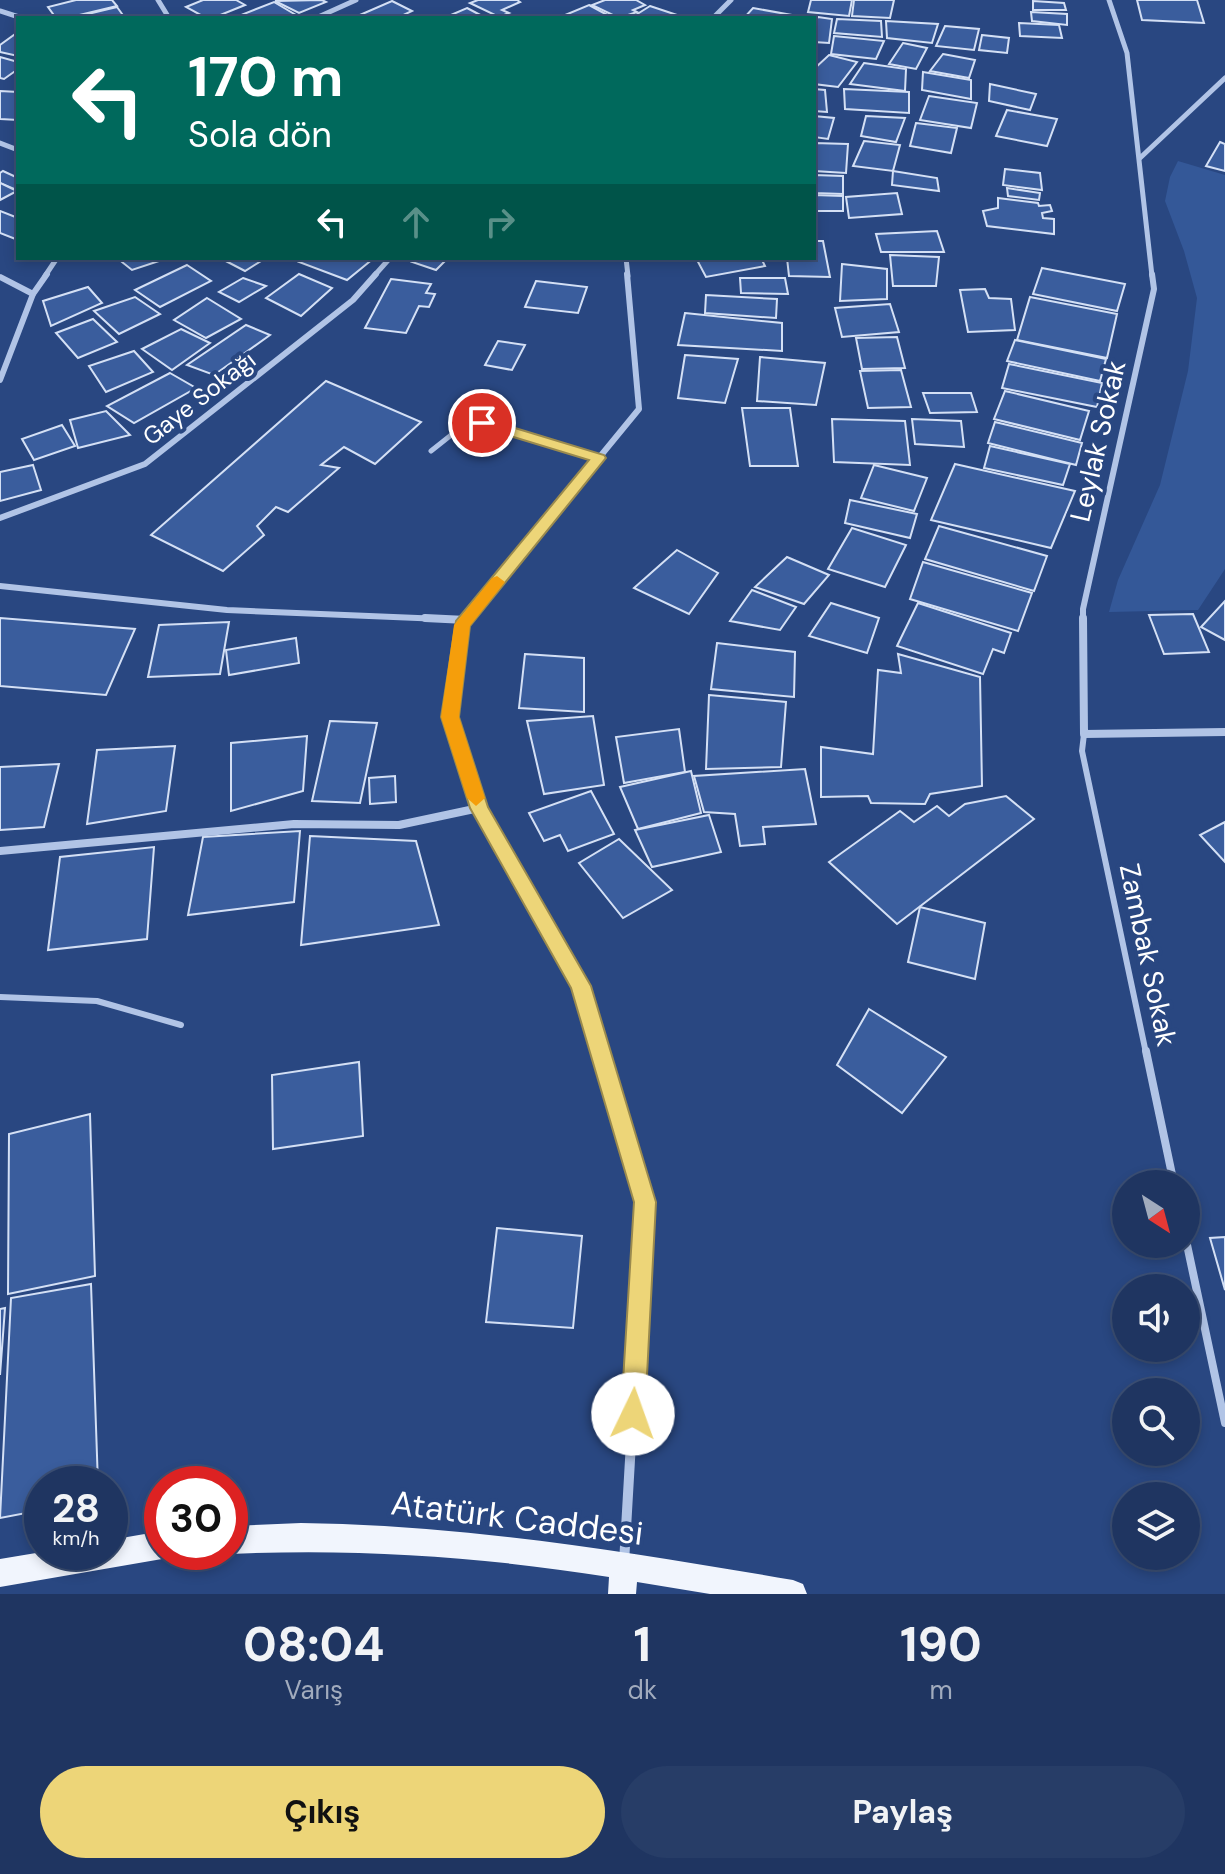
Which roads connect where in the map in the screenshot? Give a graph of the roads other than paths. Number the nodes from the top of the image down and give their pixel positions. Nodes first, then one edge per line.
1 (356, 0) edge
2 (731, 0) edge
3 (1109, 0) edge
4 (320, 16) edge
5 (715, 16) edge
6 (1225, 78) edge
7 (1140, 158) junction
8 (56, 260) edge
9 (388, 260) edge
10 (626, 260) edge
11 (0, 277) edge
12 (33, 294) junction
13 (0, 380) edge
14 (431, 451) dead end
15 (599, 458) junction
16 (0, 518) edge
17 (0, 586) edge
18 (466, 620) junction
19 (1225, 732) edge
20 (1084, 734) junction
21 (479, 808) junction
22 (0, 851) edge
23 (0, 997) edge
24 (181, 1025) dead end
25 (1171, 1170) edge
26 (1190, 1258) edge
27 (1225, 1423) edge
28 (248, 1538) edge
29 (144, 1548) edge
30 (0, 1573) edge
31 (623, 1580) edge
32 (793, 1594) edge

1 - 4 street
2 - 5 street
3 - 7 street, Leylak Sokak
6 - 7 street
7 - 20 street, Leylak Sokak
8 - 12 street
9 - 16 street, Gaye Sokağı
10 - 15 street
11 - 12 street
12 - 13 street
14 - 15 lane
15 - 18 street
17 - 18 street
18 - 21 street
19 - 20 street
20 - 25 lane, Zambak Sokak
21 - 22 street
21 - 31 street
23 - 24 lane
26 - 27 lane
28 - 31 main road, Atatürk Caddesi
29 - 30 main road
31 - 32 main road, Atatürk Caddesi

